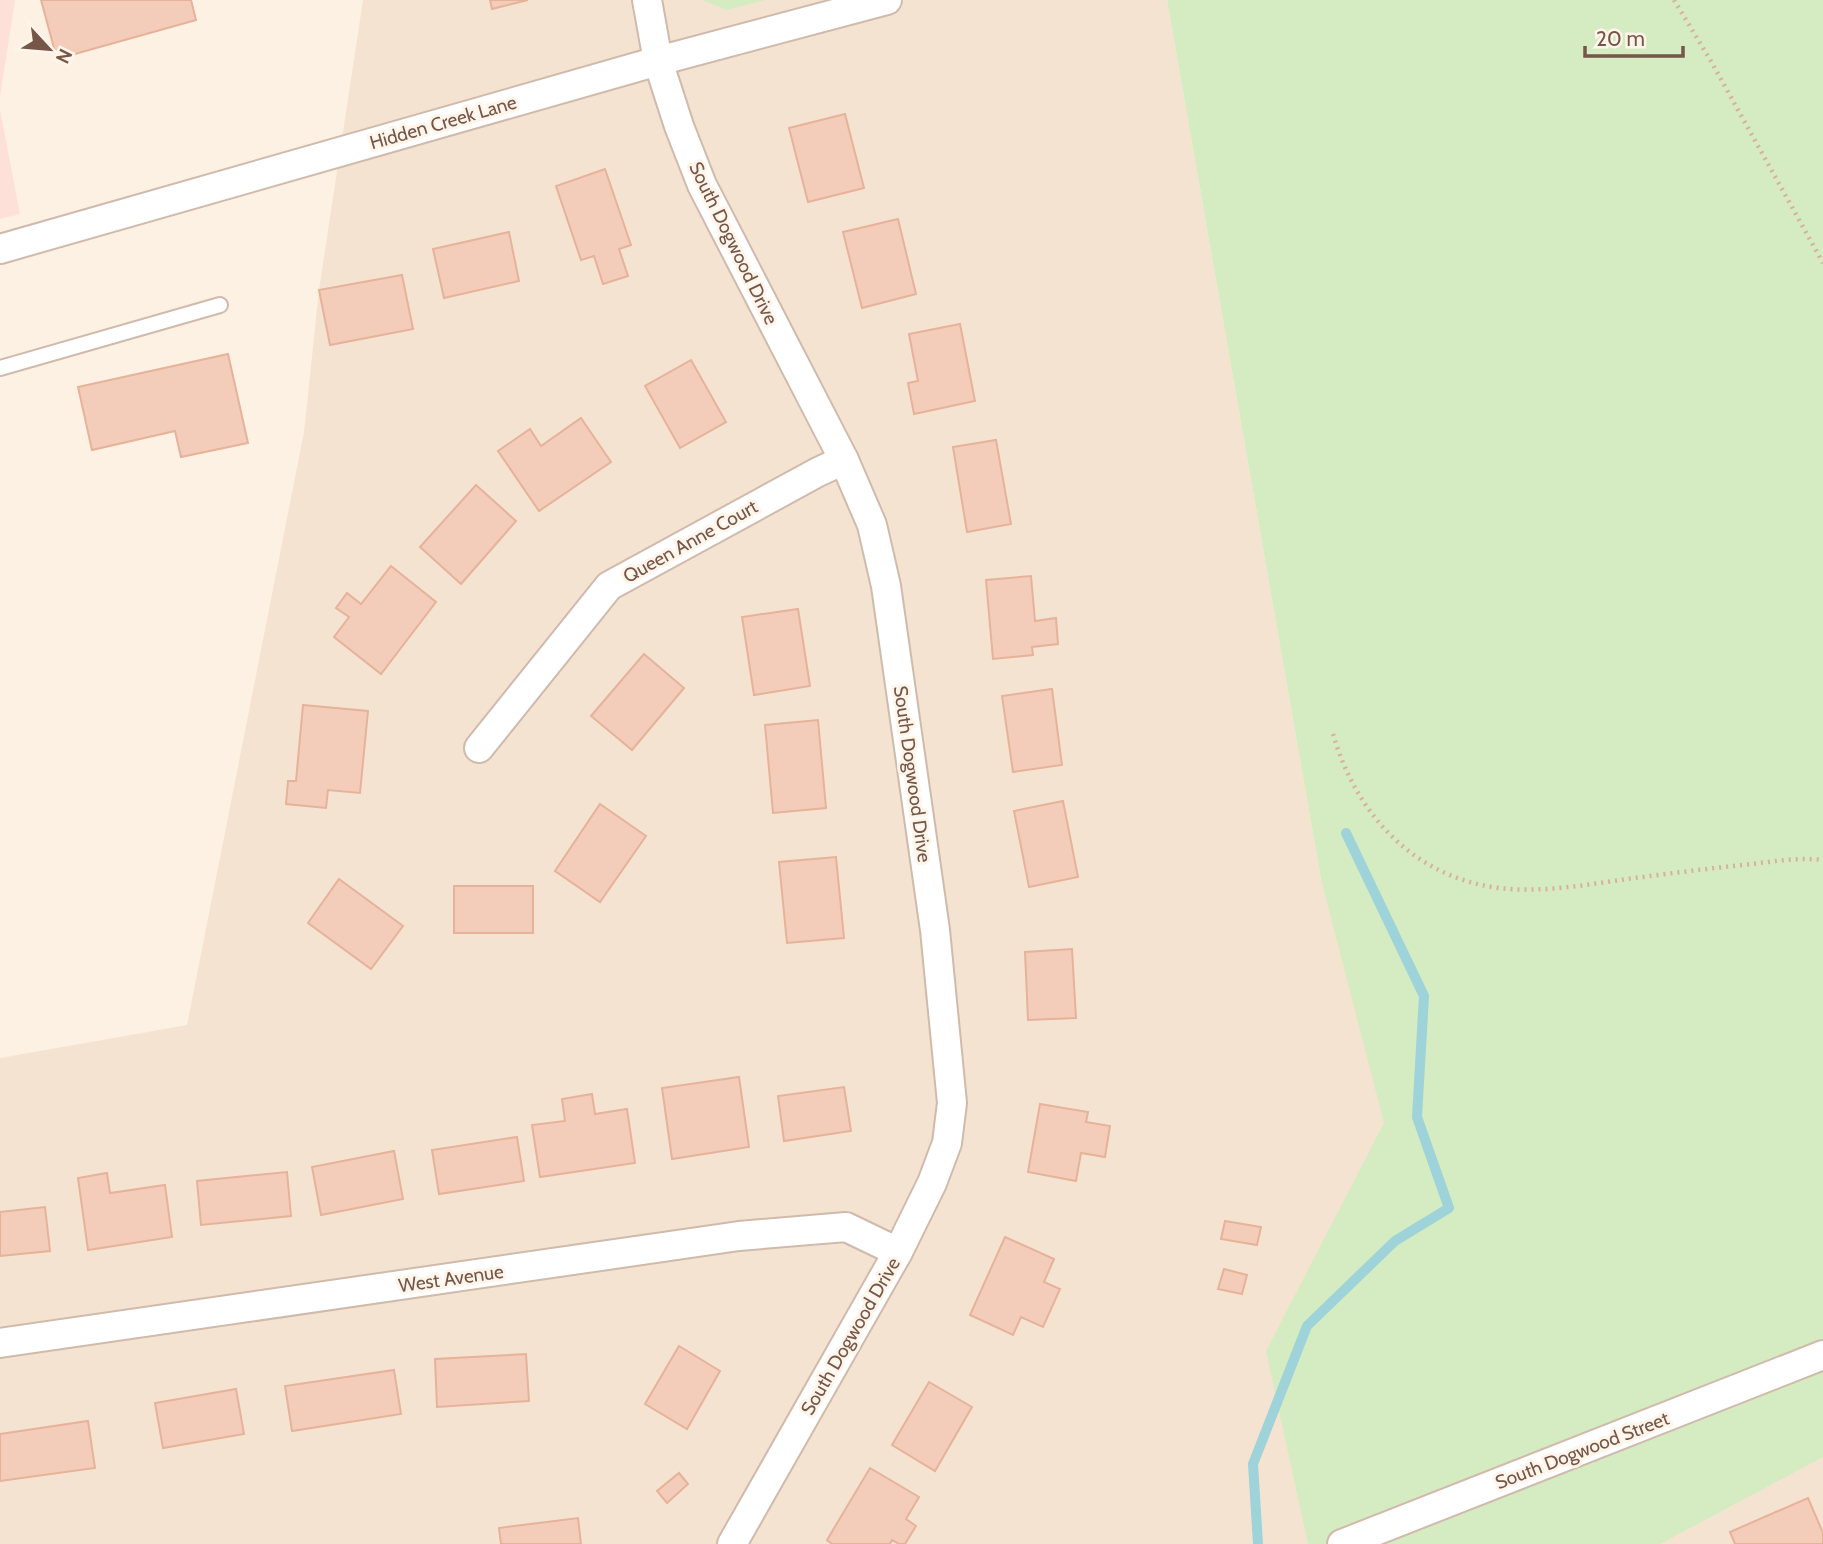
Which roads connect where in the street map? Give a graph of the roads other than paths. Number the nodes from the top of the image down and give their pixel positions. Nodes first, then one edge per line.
1 (647, 0) edge
2 (887, 0) edge
3 (658, 61) junction
4 (0, 249) edge
5 (220, 305) dead end
6 (0, 369) edge
7 (844, 460) junction
8 (479, 748) dead end
9 (898, 1252) junction
10 (0, 1343) edge
11 (1823, 1355) edge
12 (732, 1544) edge
13 (1342, 1544) edge

1 - 3 street, South Dogwood Drive
2 - 3 street, Hidden Creek Lane
3 - 4 street, Hidden Creek Lane
3 - 7 street, South Dogwood Drive
5 - 6 lane
7 - 8 street, Queen Anne Court
7 - 9 street, South Dogwood Drive
9 - 10 street, West Avenue
9 - 12 street, South Dogwood Drive
11 - 13 street, South Dogwood Street

